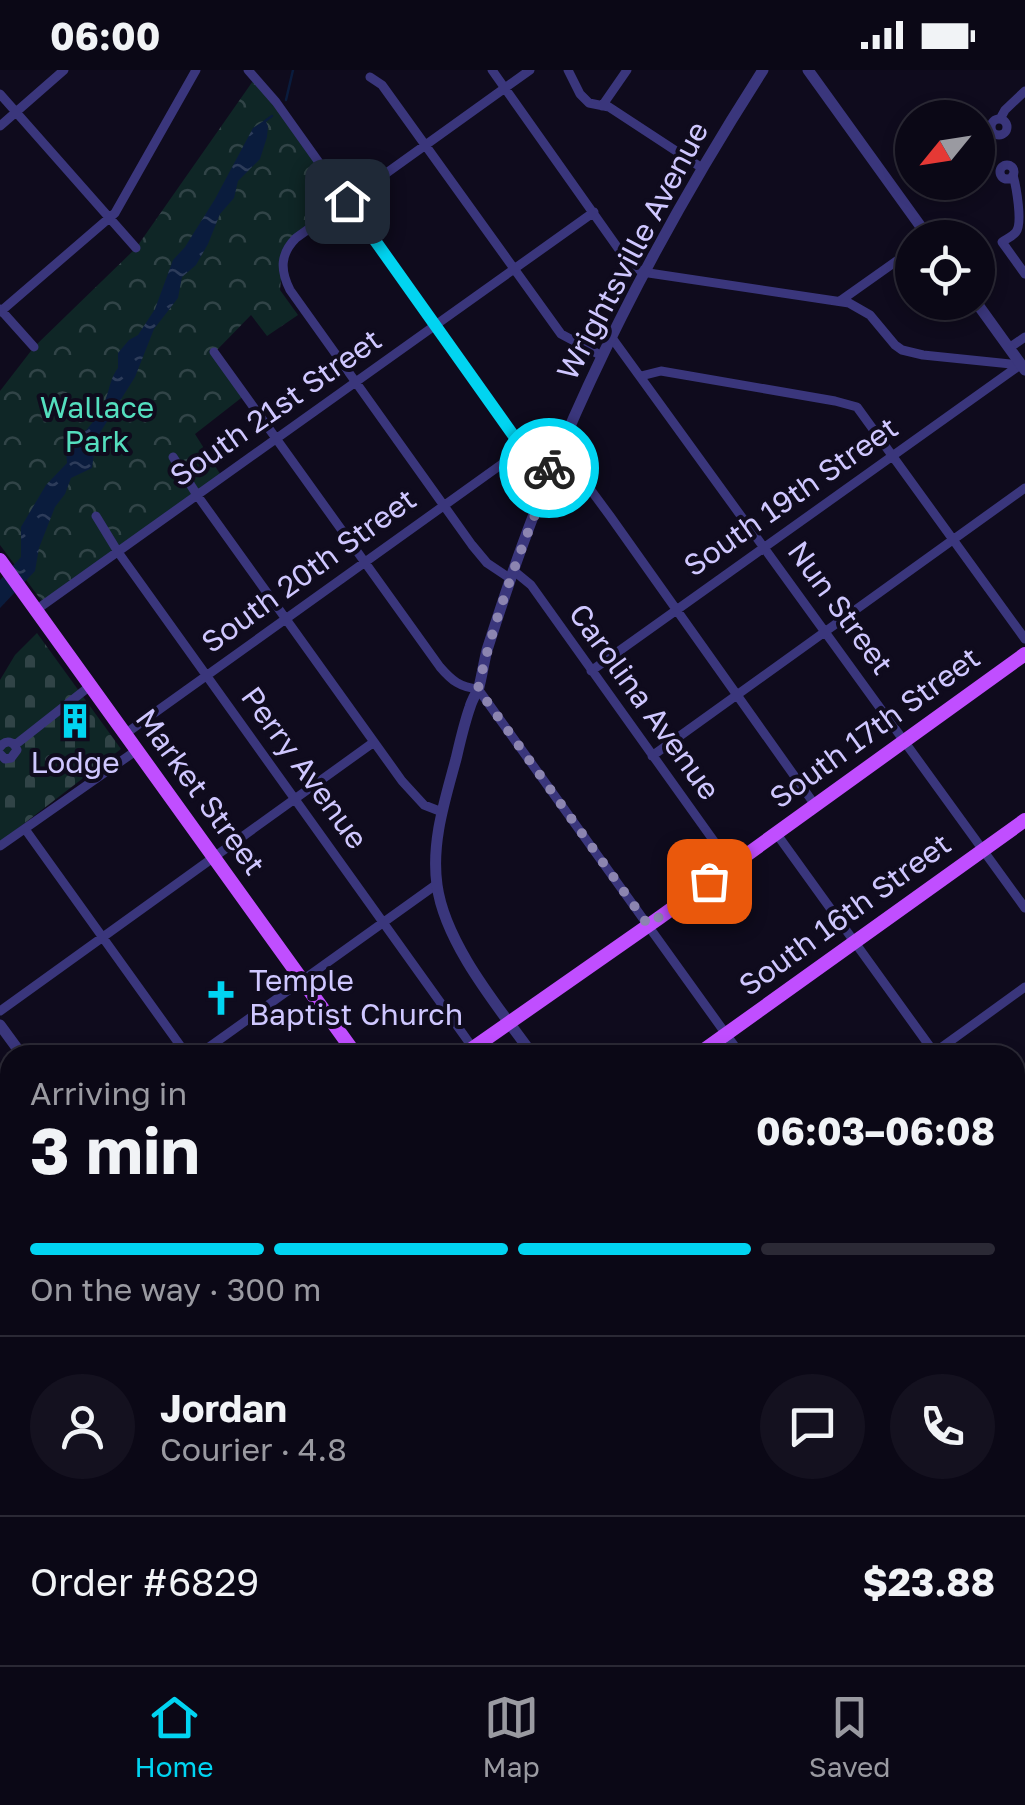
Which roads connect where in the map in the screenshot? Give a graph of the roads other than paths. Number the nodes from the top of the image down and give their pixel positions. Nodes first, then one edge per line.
1 (64, 70) edge
2 (196, 70) edge
3 (248, 70) edge
4 (492, 70) edge
5 (530, 70) edge
6 (568, 70) edge
7 (628, 70) edge
8 (763, 70) edge
9 (808, 70) edge
10 (370, 78) dead end
11 (505, 88) junction
12 (1025, 91) edge
13 (0, 94) edge
14 (602, 106) junction
15 (16, 112) junction
16 (1000, 119) dead end
17 (0, 126) edge
18 (426, 145) junction
19 (702, 168) junction
20 (1013, 175) dead end
21 (347, 201) junction
22 (594, 212) junction
23 (108, 218) junction
24 (916, 220) edge
25 (136, 248) dead end
26 (895, 262) edge
27 (514, 269) junction
28 (642, 272) junction
29 (1025, 274) edge
30 (840, 301) junction
31 (1, 311) edge
32 (989, 320) edge
33 (435, 326) junction
34 (1025, 337) edge
35 (612, 338) junction
36 (34, 348) dead end
37 (1010, 348) junction
38 (214, 352) dead end
39 (602, 356) junction
40 (1023, 367) edge
41 (640, 376) junction
42 (356, 382) junction
43 (277, 439) junction
44 (523, 449) junction
45 (559, 455) junction
46 (892, 456) junction
47 (173, 457) dead end
48 (553, 470) junction
49 (1025, 488) edge
50 (198, 495) junction
51 (444, 506) junction
52 (96, 516) dead end
53 (953, 540) junction
54 (765, 546) junction
55 (118, 552) junction
56 (0, 560) edge
57 (365, 562) junction
58 (512, 575) junction
59 (677, 609) junction
60 (36, 610) junction
61 (286, 619) junction
62 (826, 631) junction
63 (1025, 640) edge
64 (1025, 654) edge
65 (591, 671) junction
66 (207, 676) junction
67 (90, 686) junction
68 (478, 689) junction
69 (738, 695) junction
70 (125, 734) junction
71 (904, 741) junction
72 (374, 742) junction
73 (136, 750) junction
74 (0, 753) edge
75 (652, 756) junction
76 (295, 799) junction
77 (815, 804) junction
78 (442, 812) junction
79 (1025, 820) edge
80 (25, 829) junction
81 (776, 833) junction
82 (0, 846) edge
83 (983, 850) junction
84 (213, 857) junction
85 (731, 865) junction
86 (437, 884) junction
87 (1025, 908) edge
88 (384, 922) junction
89 (648, 925) junction
90 (102, 937) junction
91 (854, 942) junction
92 (301, 980) junction
93 (1025, 987) edge
94 (0, 1010) edge
95 (510, 1022) junction
96 (726, 1034) junction
97 (180, 1045) edge
98 (212, 1045) edge
99 (349, 1045) edge
100 (464, 1045) edge
101 (477, 1045) edge
102 (526, 1045) edge
103 (710, 1045) edge
104 (734, 1045) edge
105 (928, 1045) edge
106 (946, 1045) edge

1 - 15 street
2 - 23 street
3 - 21 street
4 - 11 street
5 - 11 street
6 - 14 street
7 - 14 street
8 - 19 street, Wrightsville Avenue
9 - 24 street
10 - 18 street
11 - 18 street
11 - 22 street
12 - 16 street
13 - 15 street
14 - 19 street
15 - 17 street
15 - 23 street
18 - 21 street
18 - 27 street
19 - 28 street, Wrightsville Avenue
20 - 29 street
21 - 33 street
21 - 42 street, Carolina Avenue
22 - 27 street, South 21st Street
22 - 28 street
23 - 25 street
23 - 31 street
26 - 30 street
27 - 33 street, South 21st Street
27 - 39 street
28 - 30 street
28 - 35 street, Wrightsville Avenue
30 - 40 street
31 - 36 street
32 - 37 street
33 - 42 street, South 21st Street
33 - 44 street
34 - 37 street
35 - 39 street, Wrightsville Avenue
35 - 41 street, Nun Street
37 - 40 street
38 - 43 street
39 - 45 street, Wrightsville Avenue
40 - 46 street, South 19th Street
41 - 46 street
41 - 54 street, Nun Street
42 - 43 street, South 21st Street
42 - 51 street, Carolina Avenue
43 - 50 street, South 21st Street
43 - 57 street
44 - 48 street
44 - 51 street, South 20th Street
45 - 48 street, Wrightsville Avenue
45 - 59 street
46 - 53 street
46 - 54 street, South 19th Street
47 - 50 street
48 - 58 street, Wrightsville Avenue
49 - 53 street
50 - 55 street, South 21st Street
50 - 61 street
51 - 57 street, South 20th Street
51 - 58 street, Carolina Avenue
52 - 55 street, Perry Avenue
53 - 62 street
53 - 63 street
54 - 59 street, South 19th Street
54 - 62 street, Nun Street
55 - 60 street, South 21st Street
55 - 66 street, Perry Avenue
56 - 60 main road, Market Street
57 - 61 street, South 20th Street
57 - 68 street
58 - 65 street, Carolina Avenue
58 - 68 street, Wrightsville Avenue
59 - 65 street, South 19th Street
59 - 69 street
60 - 67 main road, Market Street
61 - 66 street, South 20th Street
61 - 72 street
62 - 69 street
62 - 71 street, Nun Street
64 - 71 main road, South 17th Street
65 - 75 street, Carolina Avenue
66 - 70 street, South 20th Street
66 - 76 street, Perry Avenue
67 - 70 main road, Market Street
67 - 74 street
68 - 78 street, Wrightsville Avenue
68 - 89 street
69 - 75 street
69 - 77 street
70 - 73 main road, Market Street
71 - 77 main road, South 17th Street
71 - 83 street, Nun Street
72 - 76 street
72 - 78 street
73 - 80 street
73 - 84 main road, Market Street
75 - 85 street, Carolina Avenue
76 - 84 street
76 - 88 street, Perry Avenue
77 - 81 main road, South 17th Street
78 - 86 street, Wrightsville Avenue
79 - 83 main road, South 16th Street
80 - 82 street
80 - 90 street
81 - 85 main road, South 17th Street
81 - 91 street
83 - 87 street, Nun Street
83 - 91 main road, South 16th Street
84 - 90 street
84 - 92 main road, Market Street
85 - 89 main road, South 17th Street
86 - 88 street
86 - 95 street, Wrightsville Avenue
88 - 92 street
88 - 100 street, Perry Avenue
89 - 95 main road, South 17th Street
89 - 96 street
90 - 94 street
90 - 97 street
91 - 96 main road, South 16th Street
91 - 105 street
92 - 98 street
92 - 99 main road, Market Street
93 - 106 street
95 - 101 main road, South 17th Street
95 - 102 street, Wrightsville Avenue
96 - 103 main road, South 16th Street
96 - 104 street

